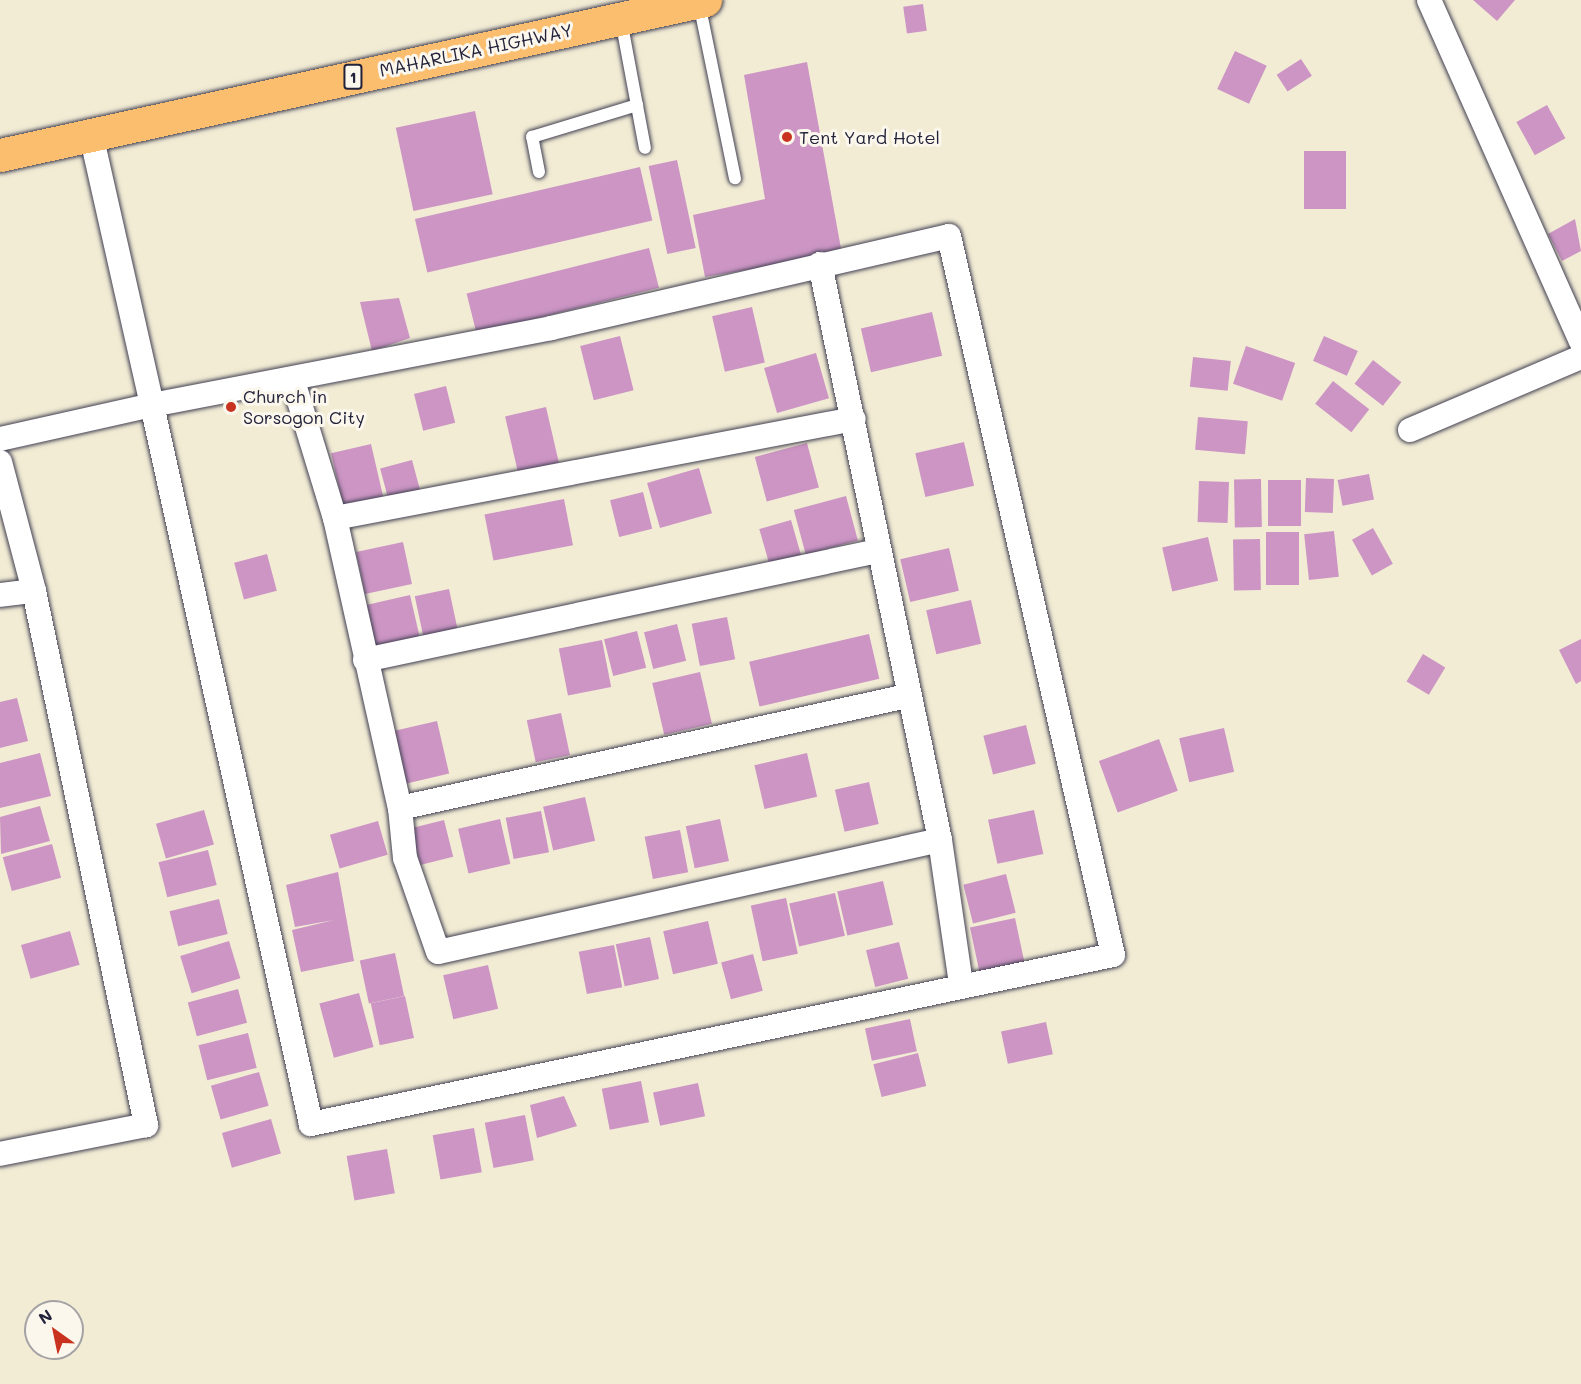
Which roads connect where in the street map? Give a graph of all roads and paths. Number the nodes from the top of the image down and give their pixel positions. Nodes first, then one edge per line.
1 (1429, 0) edge
2 (702, 1) edge
3 (621, 19) junction
4 (637, 105) junction
5 (91, 135) junction
6 (645, 148) dead end
7 (0, 155) edge
8 (539, 172) dead end
9 (735, 178) dead end
10 (820, 264) junction
11 (1581, 341) edge
12 (1581, 357) edge
13 (293, 381) junction
14 (152, 405) junction
15 (854, 419) junction
16 (1410, 430) dead end
17 (0, 439) edge
18 (0, 462) edge
19 (335, 518) junction
20 (878, 551) junction
21 (34, 591) junction
22 (0, 595) edge
23 (365, 660) junction
24 (907, 696) junction
25 (400, 808) junction
26 (940, 840) junction
27 (961, 984) junction
28 (0, 1154) edge

1 - 11 street
2 - 3 highway, MAHARLIKA HIGHWAY / 1
2 - 9 lane
3 - 4 lane
3 - 5 highway, MAHARLIKA HIGHWAY / 1
4 - 6 lane
4 - 8 lane
5 - 7 highway, MAHARLIKA HIGHWAY / 1
5 - 14 street
10 - 13 street
10 - 15 street
10 - 27 street
12 - 16 street
13 - 14 street
13 - 19 street
14 - 17 street
14 - 27 street
15 - 19 street
15 - 20 street
18 - 21 street
19 - 23 street
20 - 23 street
20 - 24 street
21 - 22 street
21 - 28 street
23 - 25 street
24 - 25 street
24 - 26 street
25 - 26 street
26 - 27 street

